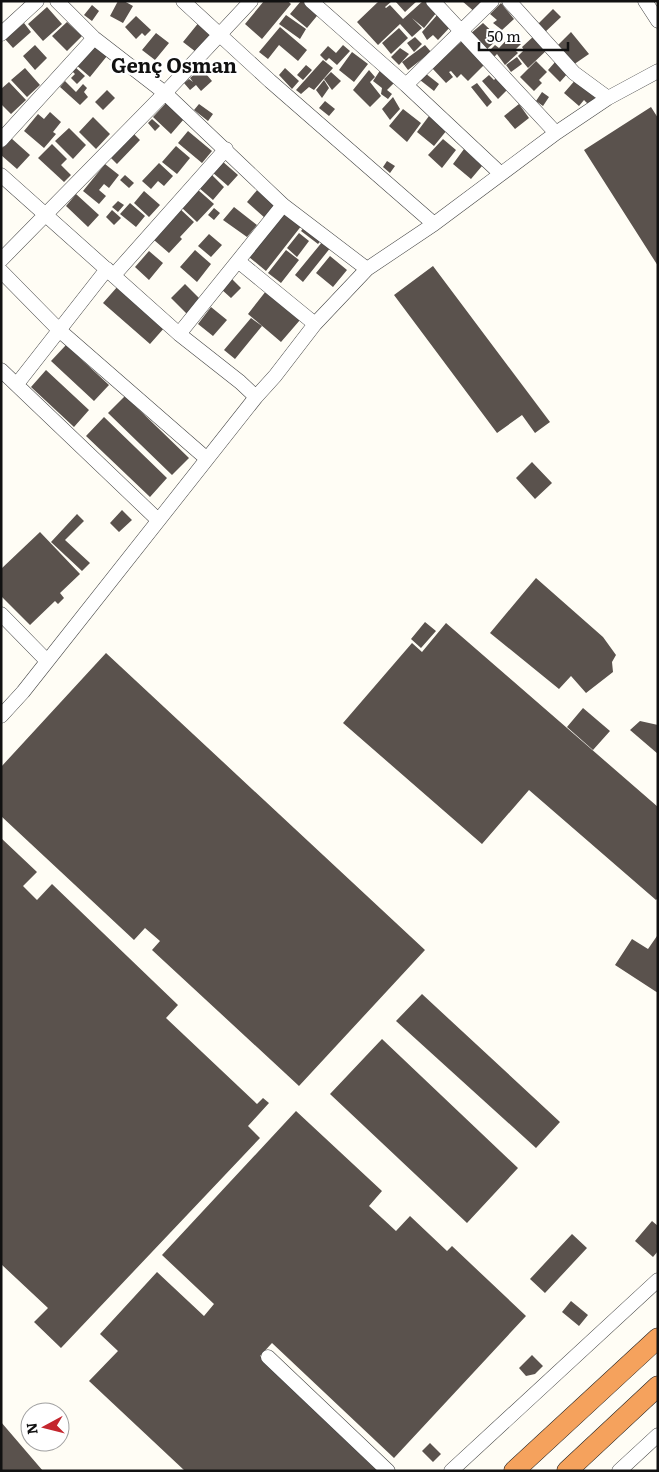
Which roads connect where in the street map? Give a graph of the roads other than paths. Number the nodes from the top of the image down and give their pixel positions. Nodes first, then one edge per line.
1 (37, 1) edge
2 (57, 1) edge
3 (183, 1) edge
4 (251, 1) edge
5 (311, 1) edge
6 (433, 1) edge
7 (492, 1) edge
8 (509, 1) edge
9 (645, 1) edge
10 (658, 21) edge
11 (462, 30) junction
12 (1, 34) edge
13 (220, 34) junction
14 (94, 38) junction
15 (658, 71) edge
16 (406, 85) junction
17 (166, 93) junction
18 (608, 98) junction
19 (556, 133) junction
20 (1, 140) edge
21 (226, 149) junction
22 (501, 174) junction
23 (1, 175) edge
24 (283, 205) junction
25 (46, 214) junction
26 (434, 224) junction
27 (1, 260) edge
28 (238, 261) junction
29 (367, 269) junction
30 (1, 272) edge
31 (111, 272) junction
32 (315, 324) junction
33 (59, 330) junction
34 (180, 334) junction
35 (1, 370) edge
36 (16, 384) junction
37 (256, 397) junction
38 (207, 459) junction
39 (158, 520) junction
40 (1, 614) edge
41 (47, 661) junction
42 (1, 716) edge
43 (658, 1280) edge
44 (658, 1338) edge
45 (268, 1357) dead end
46 (658, 1386) edge
47 (658, 1435) edge
48 (388, 1471) edge
49 (451, 1471) edge
50 (514, 1471) edge
51 (566, 1471) edge
52 (619, 1471) edge

1 - 12 street
2 - 14 street
3 - 13 street
4 - 13 street
5 - 16 street
6 - 11 street
7 - 11 street
8 - 18 street
9 - 10 street
11 - 16 street
11 - 19 street
13 - 17 street
13 - 26 street
14 - 17 street
14 - 20 street
15 - 18 street
16 - 22 street
17 - 21 street
17 - 25 street
18 - 19 street
19 - 22 street
21 - 24 street
21 - 31 street
22 - 26 street
23 - 25 street
24 - 28 street
24 - 29 street
25 - 27 street
25 - 31 street
26 - 29 street
28 - 32 street
28 - 34 street
29 - 32 street
30 - 33 street
31 - 33 street
31 - 34 street
32 - 37 street
33 - 36 street
33 - 38 street
34 - 37 street
35 - 36 street
36 - 39 street
37 - 38 street
38 - 39 street
39 - 41 street
40 - 41 street
41 - 42 street
43 - 49 street
44 - 50 highway
45 - 48 street
46 - 51 highway
47 - 52 street

